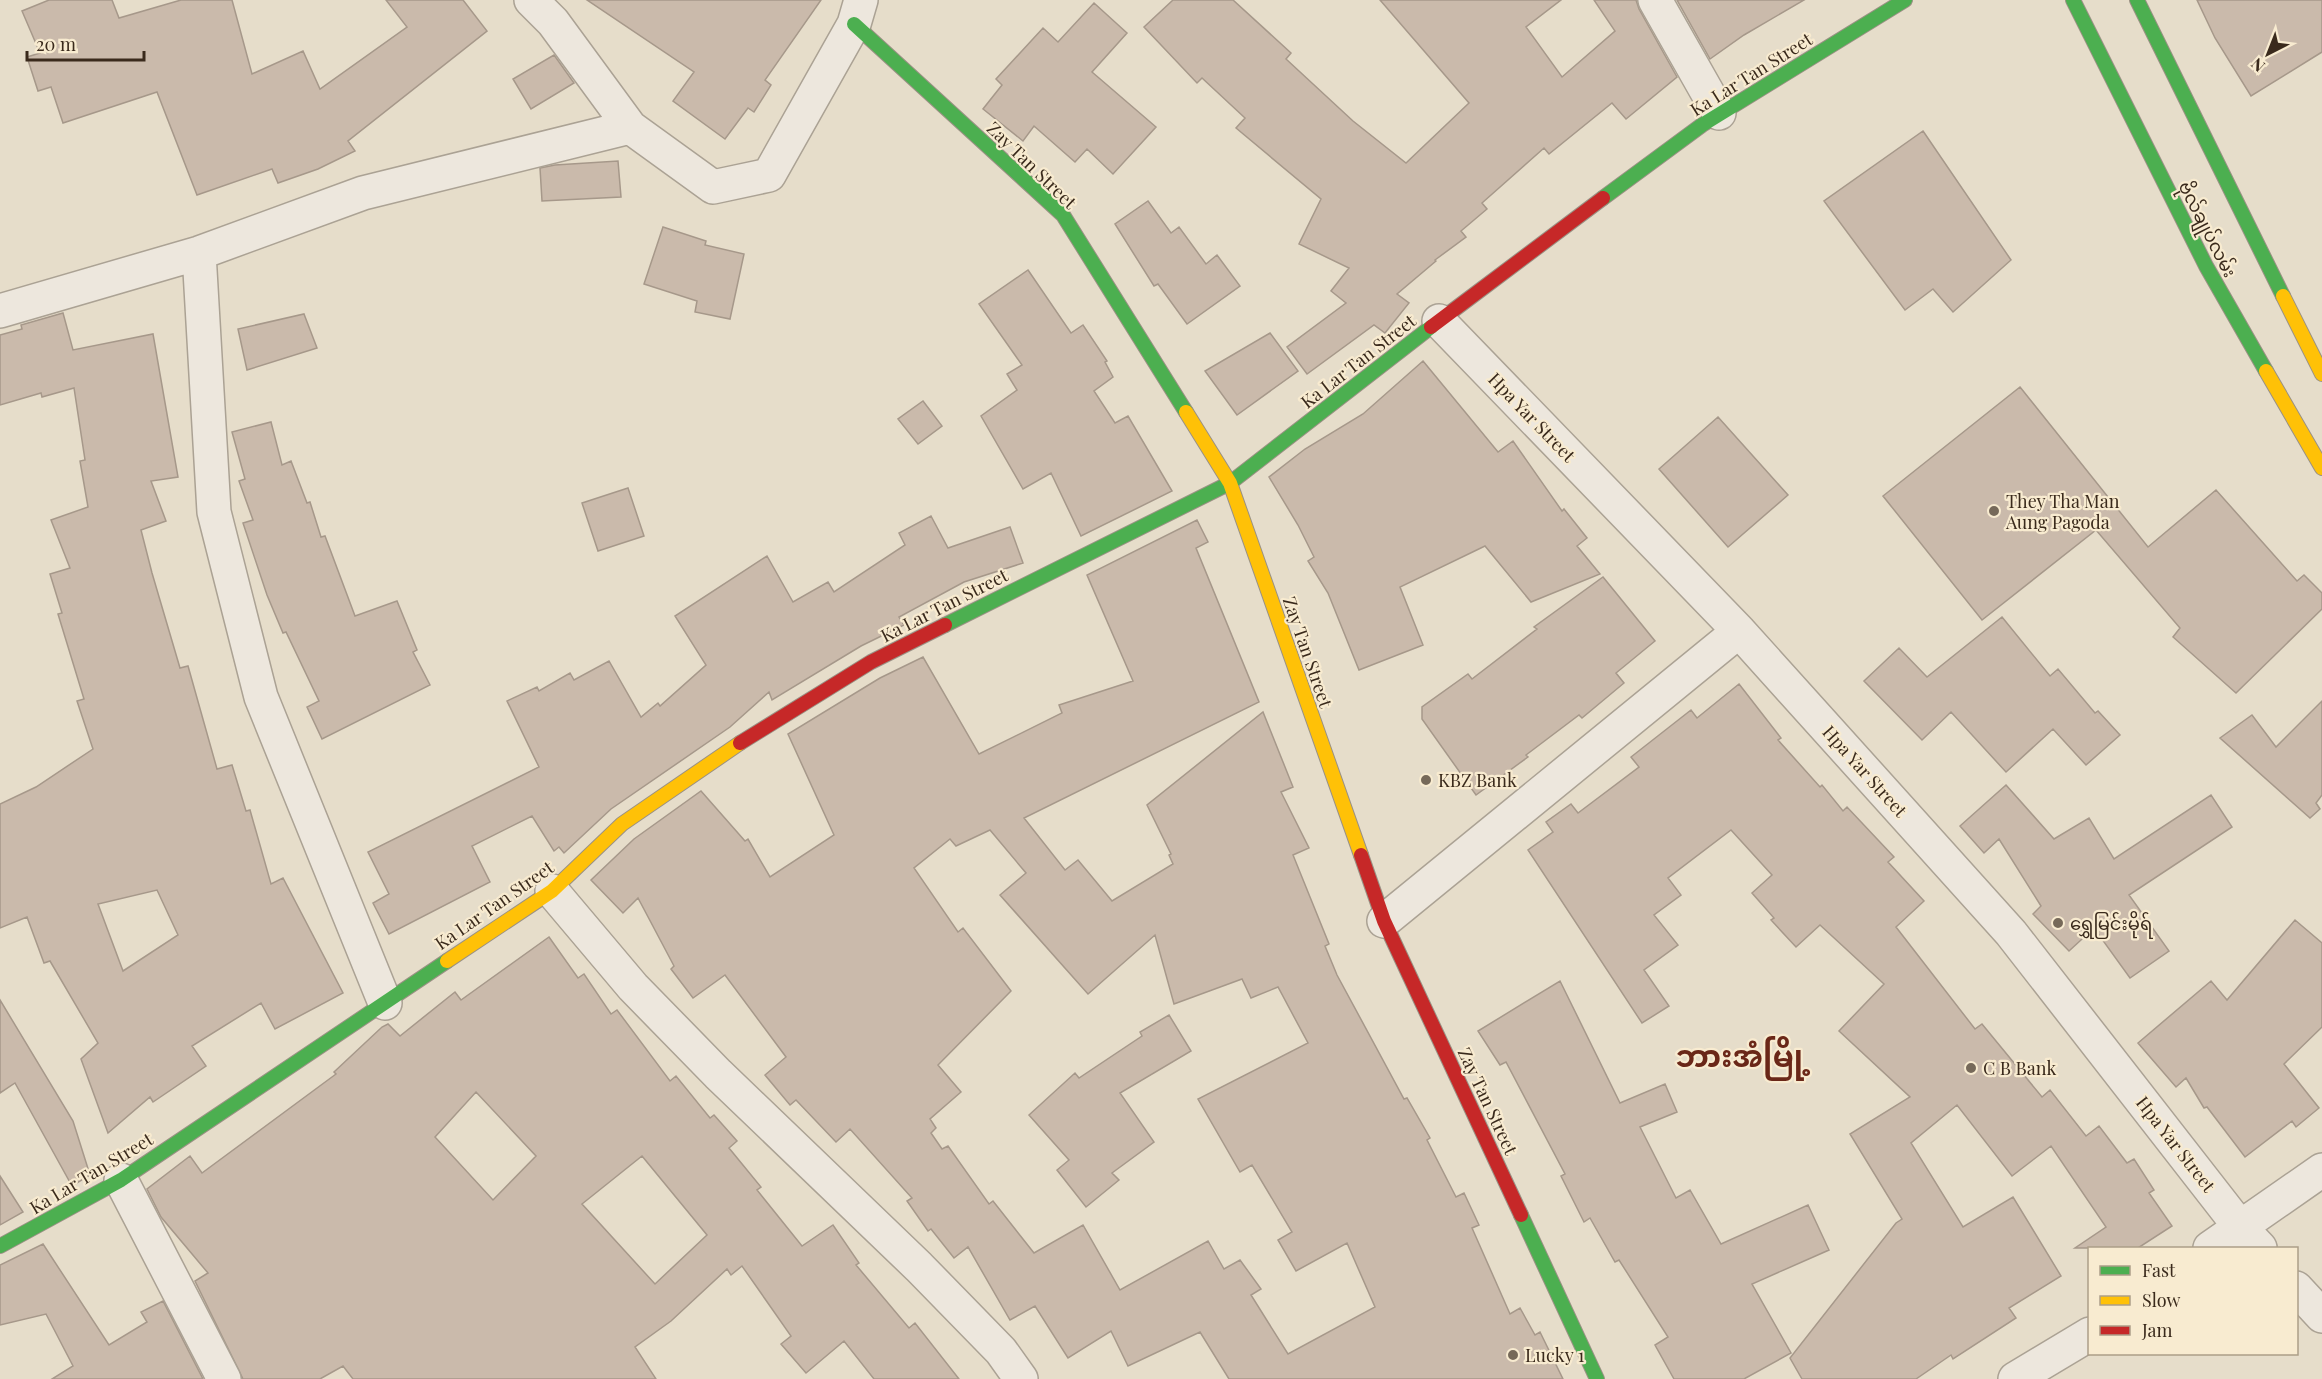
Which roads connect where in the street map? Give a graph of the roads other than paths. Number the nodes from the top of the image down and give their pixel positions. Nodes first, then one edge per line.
1 (531, 0) edge
2 (1655, 0) edge
3 (1905, 0) edge
4 (2073, 0) edge
5 (2137, 0) edge
6 (857, 12) edge
7 (1719, 113) junction
8 (630, 127) junction
9 (199, 253) junction
10 (0, 311) edge
11 (1439, 321) junction
12 (2322, 374) edge
13 (2322, 468) edge
14 (1230, 483) junction
15 (1739, 631) junction
16 (552, 891) junction
17 (1384, 921) junction
18 (385, 1003) junction
19 (2322, 1170) edge
20 (121, 1180) junction
21 (2250, 1238) edge
22 (0, 1246) edge
23 (2214, 1247) edge
24 (2298, 1290) edge
25 (2322, 1316) edge
26 (2088, 1335) edge
27 (224, 1379) edge
28 (1021, 1379) edge
29 (1597, 1379) edge
30 (2015, 1379) edge

1 - 8 street
2 - 7 street
3 - 7 street, Ka Lar Tan Street
4 - 13 street, ဗိုလ်ချုပ်လမ်း
5 - 12 street, ဗိုလ်ချုပ်လမ်း
6 - 8 street
6 - 14 street, Zay Tan Street
7 - 11 street, Ka Lar Tan Street
8 - 9 street
9 - 10 street
9 - 18 street
11 - 14 street, Ka Lar Tan Street
11 - 15 street, Hpa Yar Street
14 - 16 street, Ka Lar Tan Street
14 - 17 street, Zay Tan Street
15 - 17 street
15 - 21 street, Hpa Yar Street
16 - 18 street, Ka Lar Tan Street
16 - 28 street
17 - 29 street, Zay Tan Street
18 - 20 street, Ka Lar Tan Street
19 - 21 street
20 - 22 street, Ka Lar Tan Street
20 - 27 street
21 - 23 street
24 - 25 street
26 - 30 street

